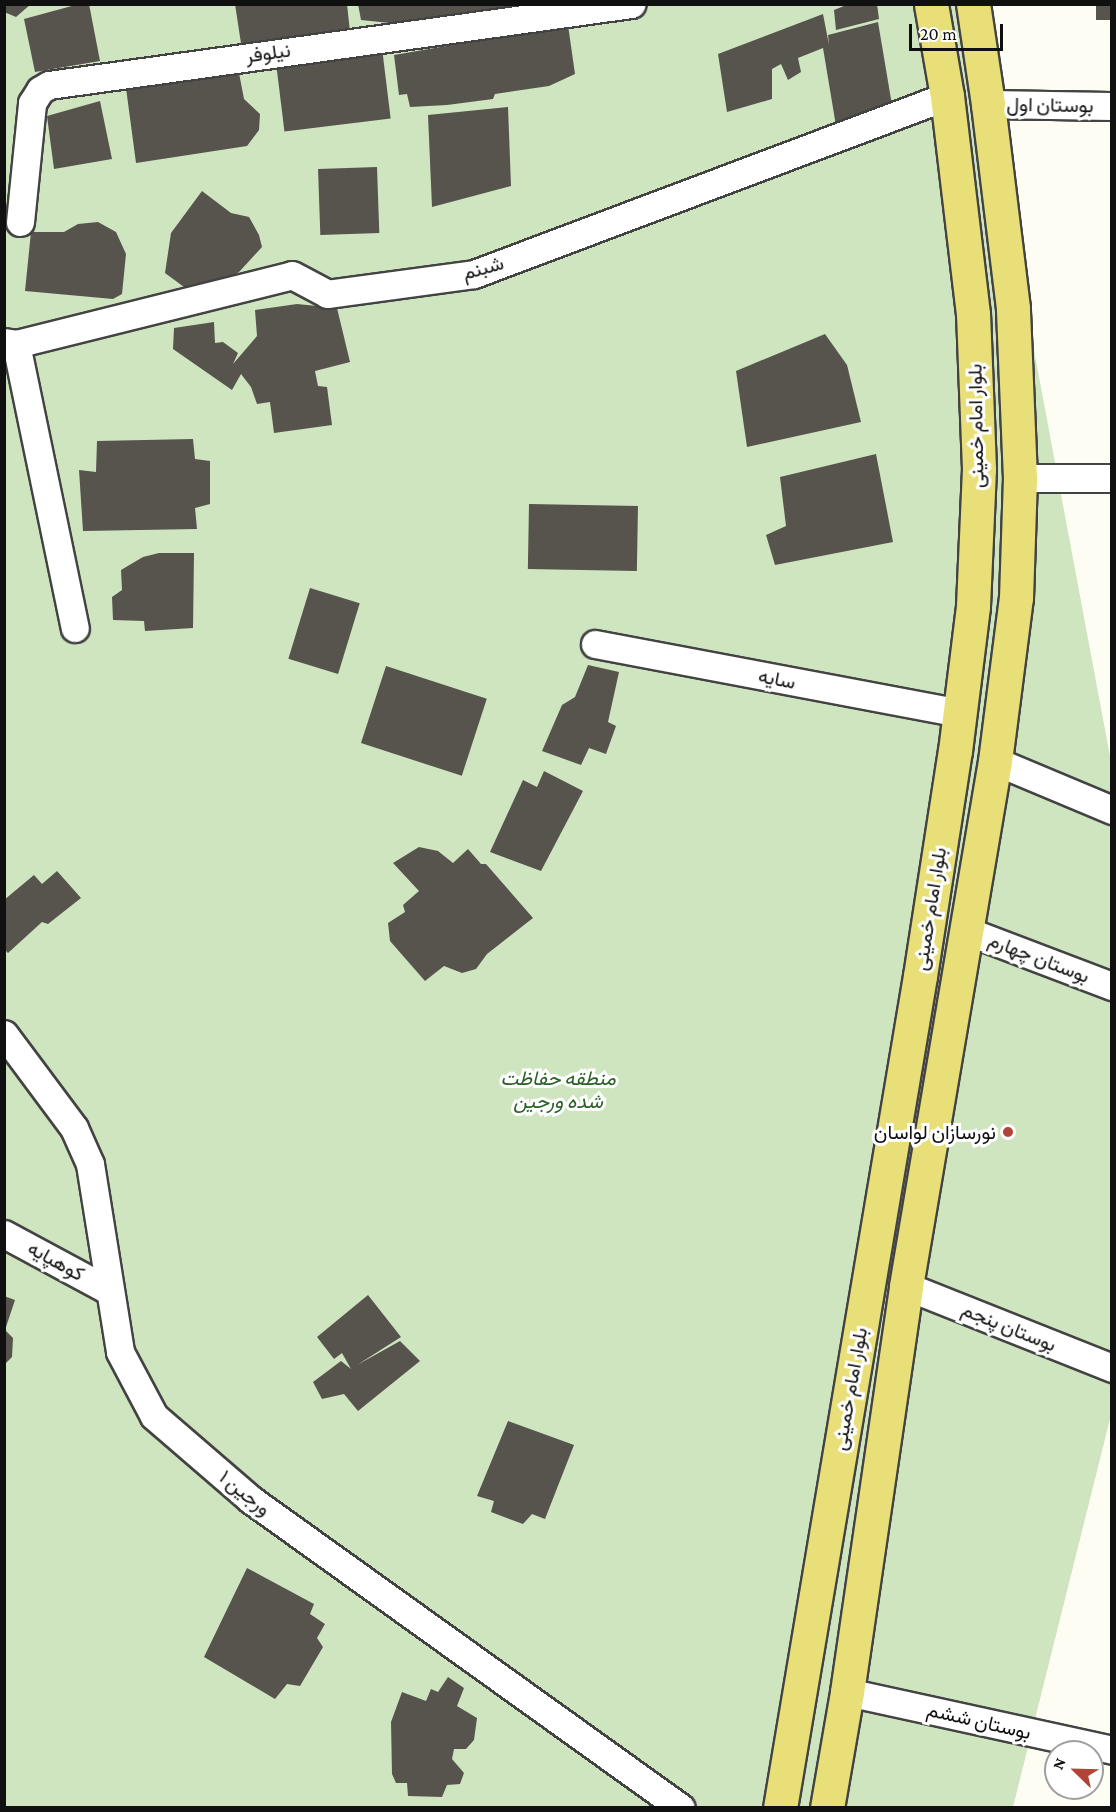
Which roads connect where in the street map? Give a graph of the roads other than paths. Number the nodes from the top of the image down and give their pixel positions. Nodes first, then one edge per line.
1 (631, 4) edge
2 (931, 4) edge
3 (973, 4) edge
4 (947, 96) junction
5 (988, 104) junction
6 (1112, 106) edge
7 (20, 222) dead end
8 (10, 343) edge
9 (1020, 478) junction
10 (1112, 478) edge
11 (75, 628) dead end
12 (595, 644) dead end
13 (960, 713) junction
14 (995, 761) junction
15 (1112, 810) edge
16 (967, 931) junction
17 (1112, 986) edge
18 (4, 1034) edge
19 (4, 1234) edge
20 (906, 1286) junction
21 (108, 1290) junction
22 (1112, 1368) edge
23 (847, 1692) junction
24 (1112, 1750) edge
25 (681, 1808) edge
26 (780, 1808) edge
27 (827, 1808) edge

1 - 7 street, نیلوفر
2 - 4 main road, بلوار امام خمینی
3 - 5 main road, بلوار امام خمینی
4 - 8 street, شبنم
4 - 13 main road, بلوار امام خمینی
5 - 6 street, بوستان اول
5 - 9 main road, بلوار امام خمینی
8 - 11 street
9 - 10 street
9 - 14 main road, بلوار امام خمینی
12 - 13 street, سایه
13 - 26 main road, بلوار امام خمینی
14 - 15 street
14 - 16 main road, بلوار امام خمینی
16 - 17 street, بوستان چهارم
16 - 20 main road, بلوار امام خمینی
18 - 21 street, ورجین ۱
19 - 21 street, کوهپایه
20 - 22 street, بوستان پنجم
20 - 23 main road, بلوار امام خمینی
21 - 25 street, ورجین ۱
23 - 24 street, بوستان ششم
23 - 27 main road, بلوار امام خمینی

